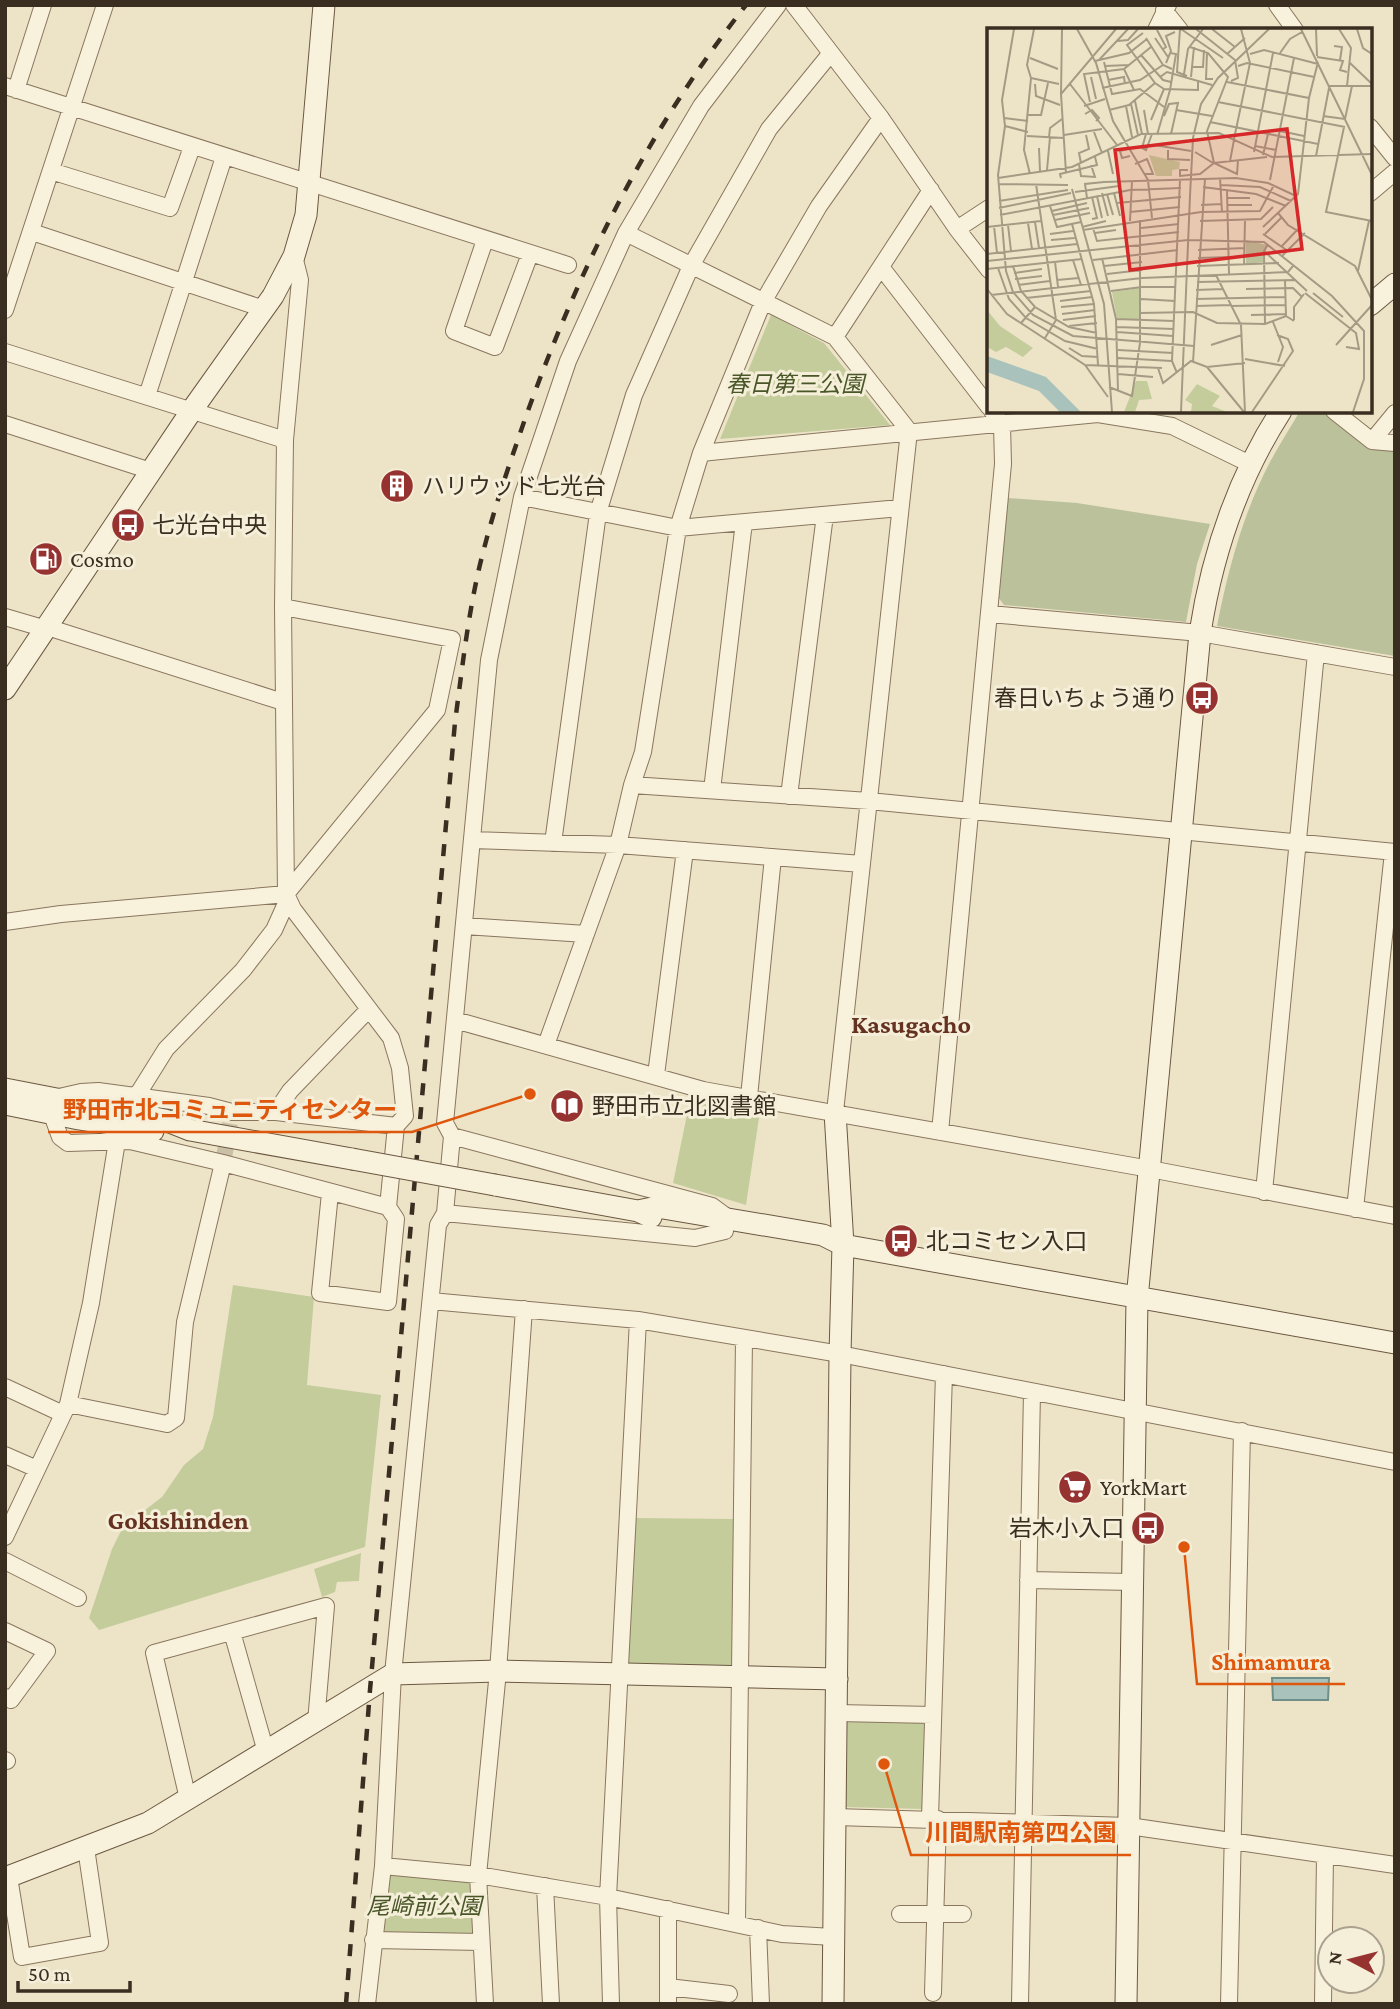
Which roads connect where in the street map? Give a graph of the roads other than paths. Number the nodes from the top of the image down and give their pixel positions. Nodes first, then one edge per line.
1 (43, 5) edge
2 (105, 5) edge
3 (324, 5) edge
4 (778, 5) edge
5 (794, 5) edge
6 (1277, 5) edge
7 (1166, 8) edge
8 (1157, 28) edge
9 (1179, 28) edge
10 (1294, 28) edge
11 (831, 53) junction
12 (11, 88) edge
13 (72, 109) junction
14 (881, 118) junction
15 (1372, 129) edge
16 (192, 147) junction
17 (224, 157) junction
18 (1395, 158) edge
19 (51, 171) junction
20 (1395, 172) edge
21 (309, 184) junction
22 (931, 190) junction
23 (1372, 191) edge
24 (987, 209) edge
25 (957, 229) junction
26 (32, 232) junction
27 (626, 233) junction
28 (485, 240) junction
29 (530, 254) junction
30 (294, 256) junction
31 (568, 265) dead end
32 (691, 266) junction
33 (881, 267) junction
34 (987, 267) edge
35 (184, 283) junction
36 (1395, 284) edge
37 (276, 291) junction
38 (763, 302) junction
39 (1372, 303) edge
40 (298, 307) junction
41 (264, 309) junction
42 (5, 310) edge
43 (835, 337) junction
44 (5, 352) edge
45 (147, 396) junction
46 (987, 404) edge
47 (192, 410) junction
48 (1097, 413) edge
49 (1180, 413) edge
50 (1281, 413) edge
51 (1337, 413) edge
52 (1395, 413) edge
53 (997, 418) edge
54 (5, 424) edge
55 (1172, 426) junction
56 (909, 431) junction
57 (285, 440) junction
58 (1372, 441) junction
59 (1395, 443) edge
60 (701, 453) junction
61 (1252, 465) junction
62 (151, 471) junction
63 (522, 497) junction
64 (901, 508) junction
65 (598, 513) junction
66 (825, 515) junction
67 (744, 522) junction
68 (678, 528) junction
69 (283, 607) junction
70 (990, 614) junction
71 (5, 617) edge
72 (46, 628) junction
73 (1200, 633) junction
74 (1316, 653) junction
75 (1395, 667) edge
76 (5, 689) edge
77 (283, 702) junction
78 (632, 785) junction
79 (712, 790) junction
80 (789, 796) junction
81 (869, 801) junction
82 (971, 811) junction
83 (1181, 832) junction
84 (472, 840) junction
85 (553, 843) junction
86 (1298, 843) junction
87 (618, 845) junction
88 (685, 850) junction
89 (1394, 852) edge
90 (773, 858) junction
91 (862, 864) junction
92 (287, 896) junction
93 (5, 922) edge
94 (464, 926) junction
95 (586, 934) junction
96 (368, 1010) junction
97 (455, 1020) junction
98 (546, 1045) junction
99 (656, 1076) junction
100 (5, 1089) edge
101 (136, 1097) junction
102 (750, 1097) junction
103 (5, 1104) edge
104 (54, 1105) junction
105 (276, 1112) junction
106 (835, 1112) junction
107 (396, 1126) junction
108 (940, 1132) junction
109 (452, 1136) junction
110 (117, 1141) junction
111 (223, 1163) junction
112 (1150, 1169) junction
113 (1264, 1192) junction
114 (330, 1193) junction
115 (388, 1207) junction
116 (1355, 1209) junction
117 (445, 1213) junction
118 (1395, 1216) edge
119 (728, 1225) junction
120 (844, 1245) junction
121 (1138, 1299) junction
122 (432, 1301) junction
123 (524, 1309) junction
124 (638, 1320) junction
125 (744, 1338) junction
126 (1395, 1343) edge
127 (840, 1354) junction
128 (944, 1374) junction
129 (5, 1387) edge
130 (1032, 1392) junction
131 (66, 1409) junction
132 (1136, 1410) junction
133 (1242, 1431) junction
134 (5, 1455) edge
135 (1395, 1462) edge
136 (37, 1469) junction
137 (7, 1528) edge
138 (5, 1560) edge
139 (1028, 1580) junction
140 (1133, 1582) junction
141 (78, 1598) dead end
142 (5, 1631) edge
143 (232, 1632) junction
144 (498, 1671) junction
145 (393, 1674) junction
146 (619, 1674) junction
147 (740, 1676) junction
148 (837, 1679) junction
149 (5, 1698) edge
150 (837, 1713) junction
151 (933, 1715) junction
152 (316, 1722) junction
153 (266, 1752) junction
154 (188, 1799) junction
155 (835, 1817) junction
156 (934, 1819) junction
157 (1024, 1822) junction
158 (1129, 1826) junction
159 (1232, 1840) junction
160 (86, 1848) junction
161 (1325, 1856) junction
162 (1395, 1865) edge
163 (383, 1866) junction
164 (478, 1875) junction
165 (7, 1877) edge
166 (545, 1886) junction
167 (608, 1897) junction
168 (668, 1909) junction
169 (900, 1914) dead end
170 (935, 1914) junction
171 (963, 1914) dead end
172 (737, 1923) junction
173 (758, 1928) junction
174 (833, 1937) junction
175 (373, 1940) junction
176 (481, 1942) junction
177 (668, 1987) junction
178 (933, 1993) dead end
179 (729, 1994) dead end
180 (367, 2004) edge
181 (485, 2004) edge
182 (551, 2004) edge
183 (611, 2004) edge
184 (668, 2004) edge
185 (761, 2004) edge
186 (833, 2004) edge
187 (1020, 2004) edge
188 (1126, 2004) edge
189 (1229, 2004) edge
190 (1323, 2004) edge

1 - 12 street
2 - 13 street
3 - 21 street
4 - 27 street
5 - 11 street
6 - 10 street
7 - 8 street
7 - 9 street
11 - 14 street
11 - 32 street
12 - 13 street
13 - 16 street
13 - 19 street
14 - 22 street
14 - 38 street
15 - 18 street
16 - 17 street
16 - 19 street
17 - 21 street
17 - 35 street
19 - 26 street
20 - 23 street
21 - 28 street
21 - 30 street
22 - 25 street
22 - 33 street
24 - 25 street
25 - 34 street
26 - 35 street
26 - 42 street
27 - 32 street
27 - 63 street
28 - 29 street
28 - 29 street
29 - 31 street
30 - 37 street
30 - 40 street
32 - 38 street
32 - 65 street
33 - 43 street
33 - 46 street
35 - 41 street
35 - 45 street
36 - 39 street
37 - 40 street
37 - 41 street
38 - 43 street
38 - 60 street
40 - 57 street
41 - 47 street
43 - 56 street
44 - 45 street
45 - 47 street
47 - 57 street
47 - 62 street
48 - 53 street
48 - 55 street
49 - 55 street
50 - 61 street
51 - 58 street
52 - 58 street
53 - 56 street
53 - 70 street
54 - 62 street
55 - 61 street
56 - 60 street
56 - 64 street
57 - 69 street
58 - 59 street
60 - 68 street
61 - 73 street
62 - 72 street
63 - 65 street
63 - 84 street
64 - 66 street
64 - 81 street
65 - 68 street
65 - 85 street
66 - 67 street
66 - 80 street
67 - 68 street
67 - 79 street
68 - 78 street
69 - 77 street
69 - 92 street
70 - 73 street
70 - 82 street
71 - 72 street
72 - 76 street
72 - 77 street
73 - 74 street
73 - 83 street
74 - 75 street
74 - 86 street
77 - 92 street
78 - 79 street
78 - 87 street
79 - 80 street
80 - 81 street
81 - 82 street
81 - 91 street
82 - 83 street
82 - 108 street
83 - 86 street
83 - 112 street
84 - 85 street
84 - 94 street
85 - 87 street
86 - 89 street
86 - 113 street
87 - 88 street
87 - 95 street
88 - 90 street
88 - 99 street
89 - 116 street
90 - 91 street
90 - 102 street
91 - 106 street
92 - 93 street
92 - 96 street
92 - 101 street
94 - 95 street
94 - 97 street
95 - 98 street
96 - 105 street
96 - 107 street
97 - 98 street
97 - 109 street
98 - 99 street
99 - 102 street
100 - 104 street
101 - 104 street
101 - 105 street
102 - 106 street
103 - 104 street
104 - 110 street
104 - 119 street, bridge
105 - 107 street
106 - 108 street
106 - 120 street
107 - 115 street
108 - 112 street
109 - 117 street
109 - 119 street
110 - 111 street
110 - 131 street
111 - 114 street
111 - 131 street
112 - 113 street
112 - 121 street
113 - 116 street
114 - 115 street
114 - 115 street
116 - 118 street
117 - 119 street
117 - 122 street
119 - 120 street
120 - 121 street
120 - 127 street
121 - 126 street
121 - 132 street
122 - 123 street
122 - 145 street
123 - 124 street
123 - 144 street
124 - 125 street
124 - 146 street
125 - 127 street
125 - 147 street
127 - 128 street
127 - 148 street
128 - 130 street
128 - 151 street
129 - 131 street
130 - 132 street
130 - 139 street
131 - 136 street
132 - 133 street
132 - 140 street
133 - 135 street
133 - 159 street
134 - 136 street
136 - 137 street
138 - 141 street
139 - 140 street
139 - 157 street
140 - 158 street
142 - 149 street
143 - 152 street
143 - 153 street
143 - 154 street
144 - 145 street
144 - 146 street
144 - 164 street
145 - 152 street
145 - 163 street
146 - 147 street
146 - 167 street
147 - 148 street
147 - 172 street
148 - 150 street
150 - 151 street
150 - 155 street
151 - 156 street
152 - 153 street
153 - 154 street
154 - 160 street
155 - 156 street
155 - 174 street
156 - 157 street
156 - 170 street
157 - 158 street
157 - 187 street
158 - 159 street
158 - 188 street
159 - 161 street
159 - 189 street
160 - 165 street
160 - 165 street
161 - 162 street
161 - 190 street
163 - 164 street
163 - 175 street
164 - 166 street
164 - 176 street
166 - 167 street
166 - 182 street
167 - 168 street
167 - 183 street
168 - 172 street
168 - 177 street
169 - 170 street
170 - 171 street
170 - 178 street
172 - 173 street
173 - 174 street
173 - 185 street
174 - 186 street
175 - 176 street
175 - 180 street
176 - 181 street
177 - 179 street
177 - 184 street

